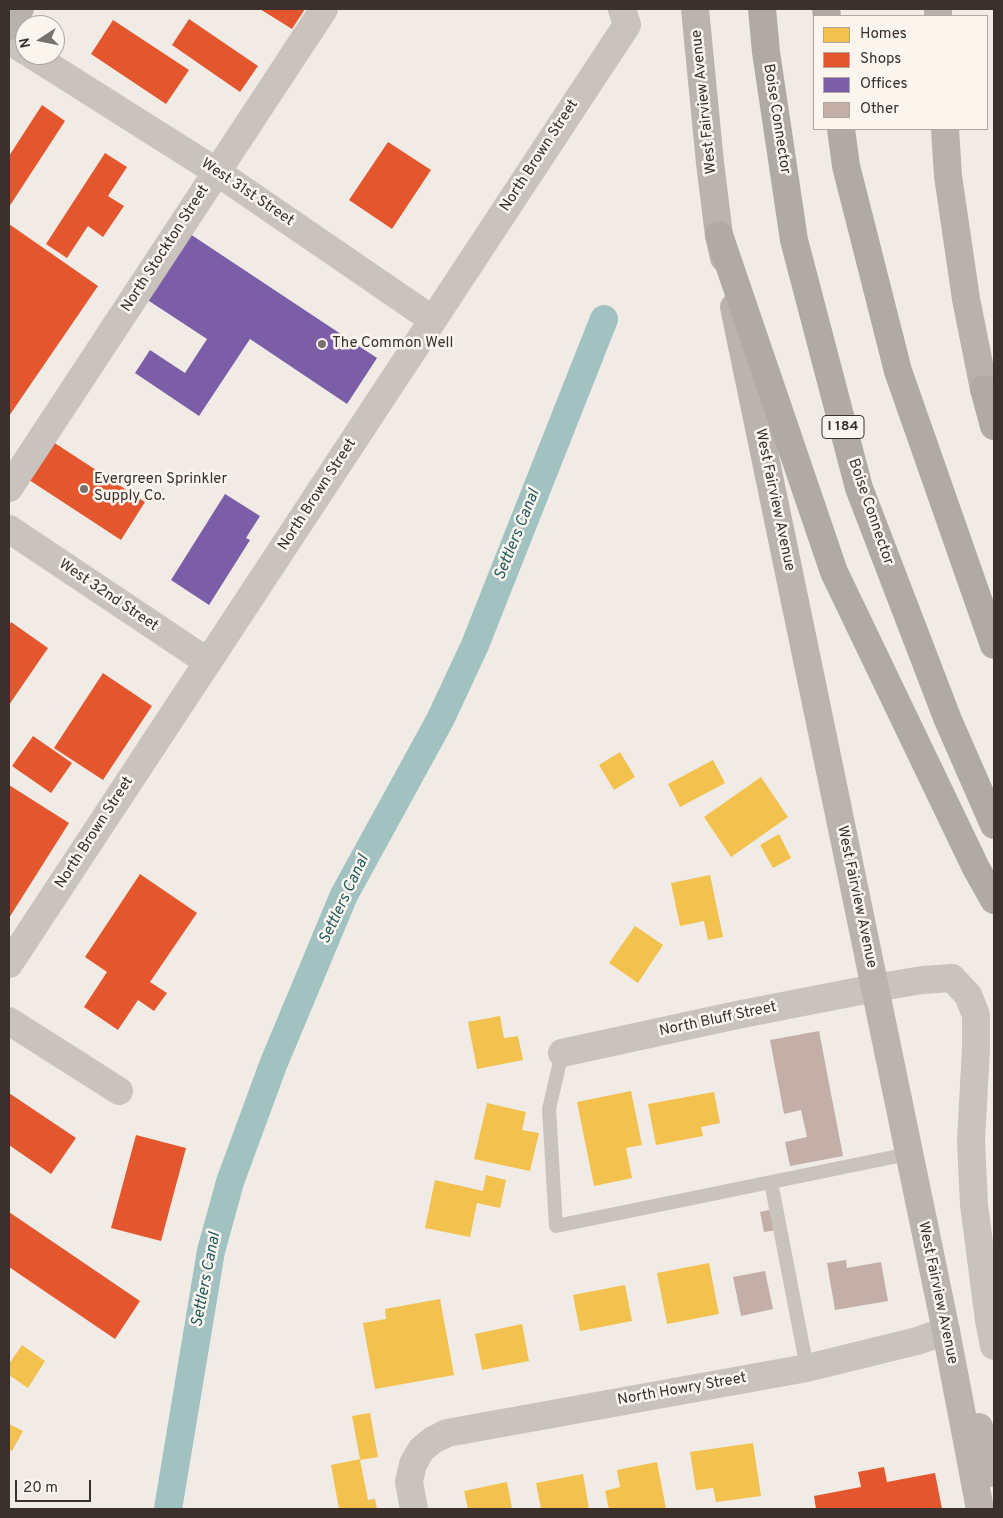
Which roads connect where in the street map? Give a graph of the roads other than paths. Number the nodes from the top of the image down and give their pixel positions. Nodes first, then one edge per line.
1 (20, 9) edge
2 (324, 9) edge
3 (695, 9) edge
4 (762, 9) edge
5 (624, 17) edge
6 (9, 26) edge
7 (48, 65) edge
8 (841, 130) edge
9 (945, 130) edge
10 (216, 172) junction
11 (719, 235) junction
12 (433, 320) junction
13 (984, 389) junction
14 (994, 416) edge
15 (994, 426) edge
16 (9, 488) edge
17 (9, 529) edge
18 (994, 644) edge
19 (208, 662) junction
20 (994, 825) edge
21 (994, 900) edge
22 (9, 964) edge
23 (875, 988) junction
24 (9, 1021) edge
25 (562, 1053) joint
26 (119, 1091) dead end
27 (908, 1154) junction
28 (771, 1182) junction
29 (946, 1331) junction
30 (994, 1346) edge
31 (807, 1368) junction
32 (994, 1473) edge
33 (414, 1509) edge
34 (980, 1509) edge

1 - 6 main road
2 - 10 street, North Stockton Street
3 - 11 main road, West Fairview Avenue
4 - 20 highway, Boise Connector / I 184
5 - 12 street, North Brown Street
7 - 10 street, West 31st Street
8 - 18 highway
9 - 13 main road
10 - 12 street, West 31st Street
10 - 16 street, North Stockton Street
11 - 21 highway
11 - 23 main road, West Fairview Avenue
12 - 19 street, North Brown Street
13 - 14 main road
13 - 15 highway
17 - 19 street, West 32nd Street
19 - 22 street, North Brown Street
23 - 25 street, North Bluff Street
23 - 27 main road, West Fairview Avenue
23 - 30 street, West Fairview Avenue
24 - 26 street
25 - 28 lane
27 - 28 lane
27 - 29 main road, West Fairview Avenue
28 - 31 lane
29 - 31 street, North Howry Street
29 - 32 main road
29 - 34 main road, West Fairview Avenue
31 - 33 street, North Howry Street

